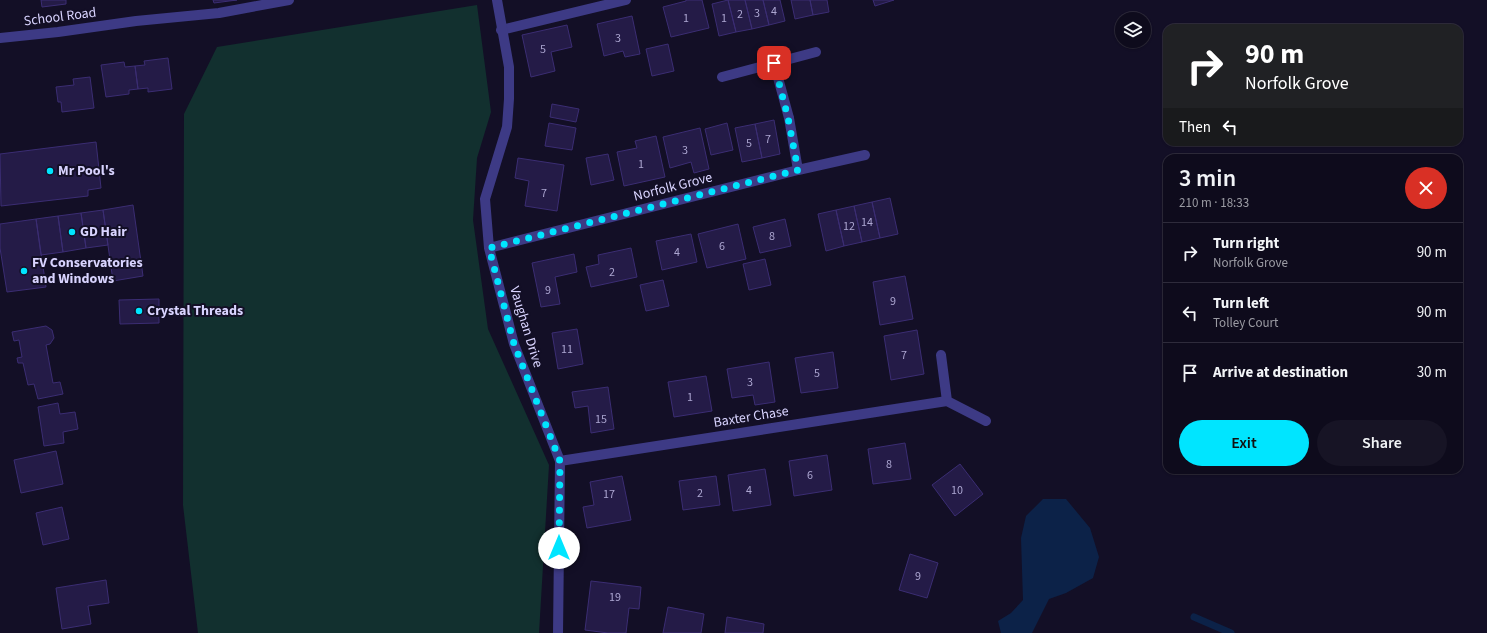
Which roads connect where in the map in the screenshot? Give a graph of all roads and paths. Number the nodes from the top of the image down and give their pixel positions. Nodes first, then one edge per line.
1 (288, 0) edge
2 (497, 0) edge
3 (626, 0) edge
4 (501, 30) junction
5 (0, 38) edge
6 (816, 52) dead end
7 (774, 63) junction
8 (722, 77) dead end
9 (865, 155) dead end
10 (798, 170) junction
11 (489, 248) junction
12 (941, 355) dead end
13 (947, 401) junction
14 (986, 421) dead end
15 (560, 461) junction
16 (558, 633) edge

1 - 5 street, School Road
2 - 4 street, Vaughan Drive
3 - 4 street
4 - 11 street, Vaughan Drive
6 - 7 street
7 - 8 street
7 - 10 street
9 - 10 street, Norfolk Grove
10 - 11 street, Norfolk Grove
11 - 15 street, Vaughan Drive
12 - 13 street
13 - 14 street
13 - 15 street, Baxter Chase
15 - 16 street, Vaughan Drive

